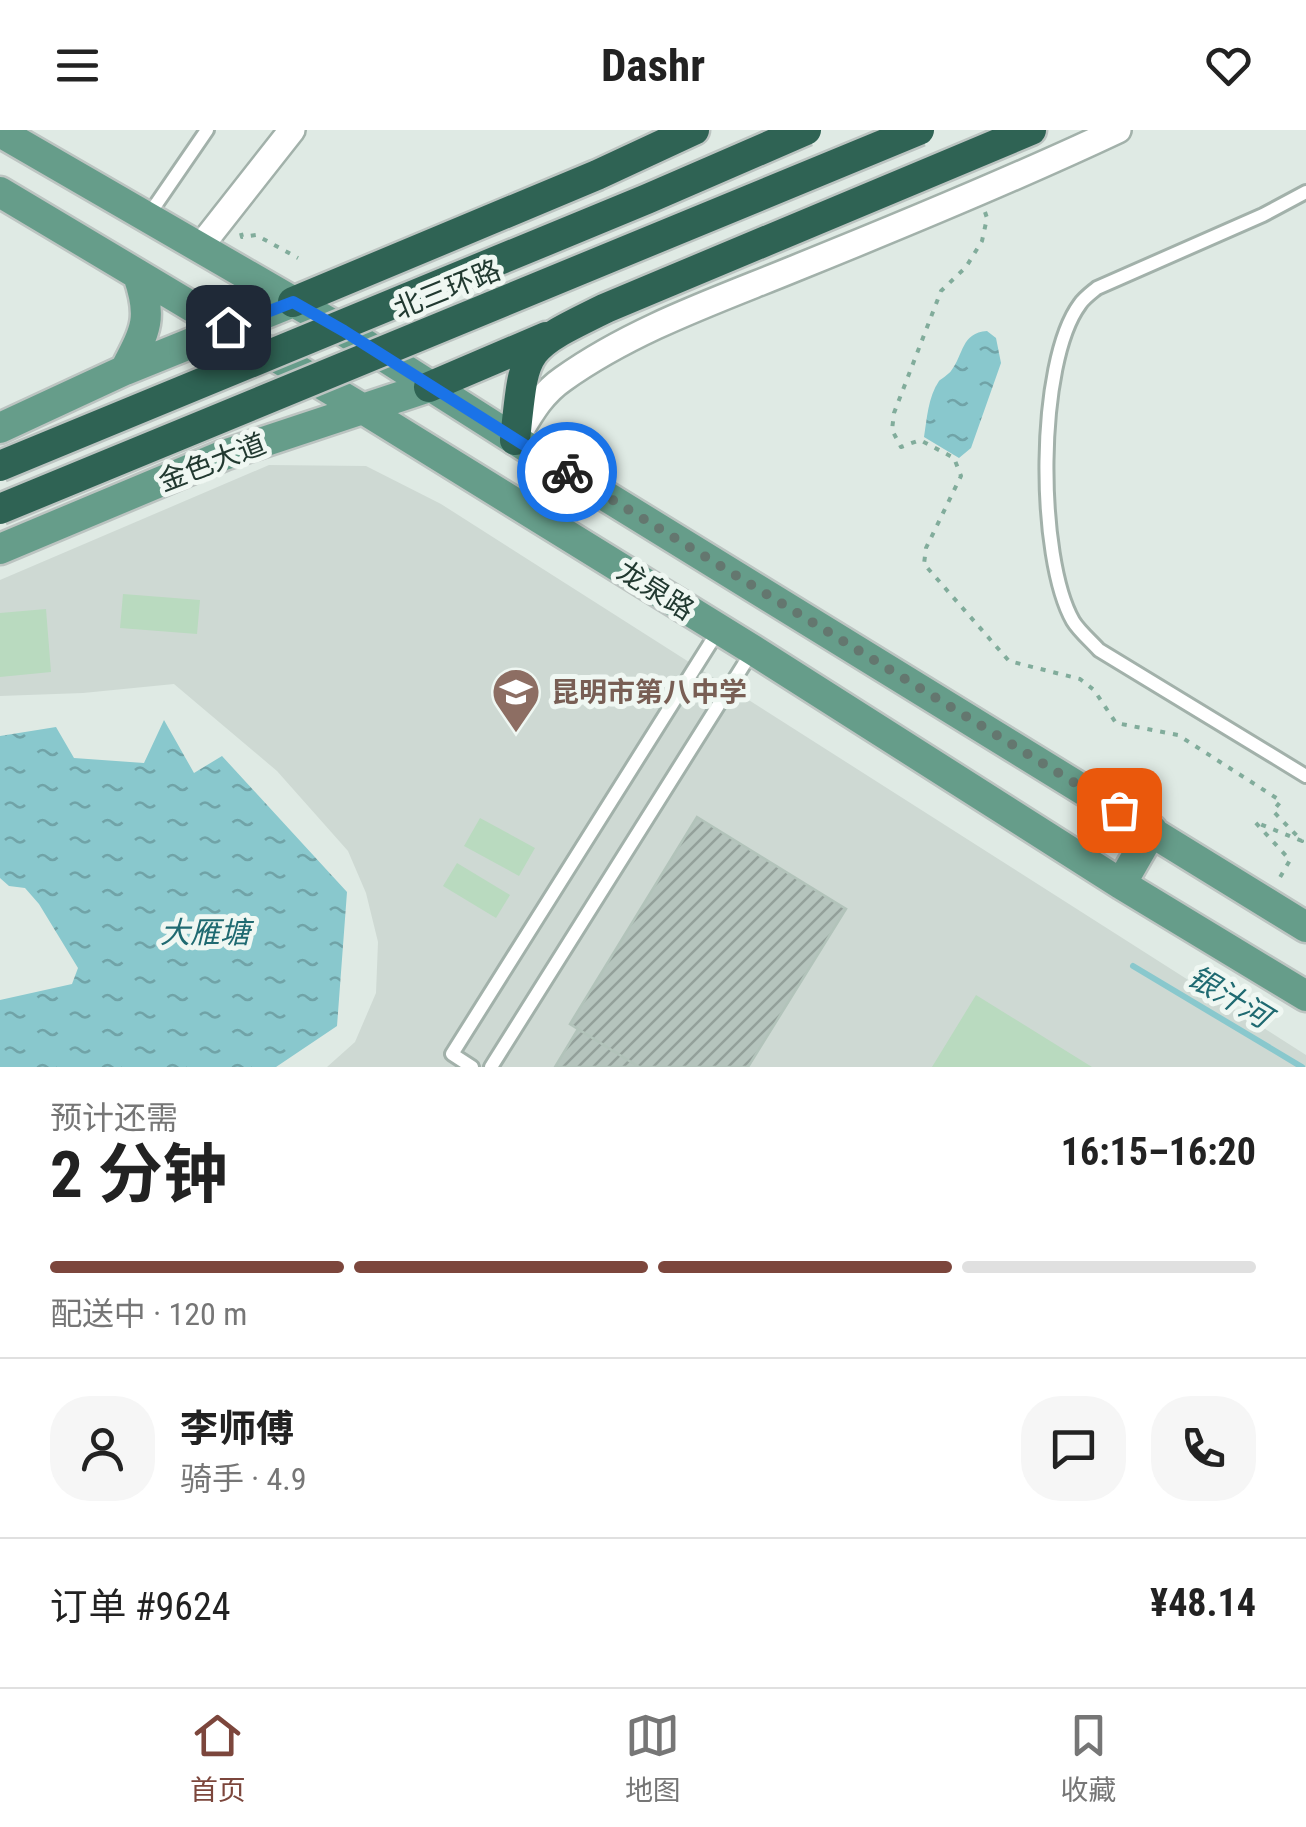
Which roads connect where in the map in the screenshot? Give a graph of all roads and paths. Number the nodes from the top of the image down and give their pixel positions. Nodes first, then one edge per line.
1 (207, 130) edge
2 (292, 130) edge
3 (694, 130) edge
4 (806, 130) edge
5 (919, 130) edge
6 (1031, 130) edge
7 (1118, 130) edge
8 (0, 132) edge
9 (0, 192) edge
10 (1306, 192) edge
11 (977, 194) junction
12 (148, 216) junction
13 (242, 237) dead end
14 (200, 246) junction
15 (298, 258) dead end
16 (138, 274) junction
17 (293, 302) junction
18 (228, 327) junction
19 (548, 336) junction
20 (125, 370) junction
21 (430, 387) junction
22 (363, 409) junction
23 (9, 424) edge
24 (515, 440) junction
25 (0, 466) edge
26 (0, 509) edge
27 (62, 522) junction
28 (0, 549) edge
29 (720, 629) junction
30 (753, 650) junction
31 (1306, 776) edge
32 (1152, 830) junction
33 (1121, 884) junction
34 (1266, 902) junction
35 (1306, 928) edge
36 (1306, 996) edge
37 (472, 1067) edge
38 (491, 1067) edge

1 - 12 lane
2 - 14 street
3 - 17 highway
4 - 25 highway, 北三环路, bridge
5 - 26 highway, 北三环路, bridge
6 - 19 highway
7 - 11 street
8 - 12 main road, 龙泉路
9 - 16 main road, 龙泉路
10 - 31 lane
11 - 24 street
11 - 34 path
12 - 14 main road, 龙泉路
13 - 15 path
14 - 17 main road, 龙泉路
16 - 18 main road, 龙泉路
16 - 20 main road
17 - 18 main road
17 - 21 main road, 龙泉路
18 - 20 main road
18 - 22 main road, 龙泉路
19 - 21 highway
19 - 24 highway
20 - 23 main road
21 - 22 main road, 金色大道
21 - 24 main road, 龙泉路
22 - 27 main road, 金色大道
22 - 29 main road, 龙泉路
23 - 27 main road
24 - 32 main road, 龙泉路
27 - 28 main road, 金色大道
29 - 30 main road, 龙泉路
29 - 37 lane
30 - 33 main road, 龙泉路
30 - 38 lane
32 - 33 main road
32 - 34 main road, 龙泉路
33 - 36 main road, 龙泉路
34 - 35 main road, 龙泉路

